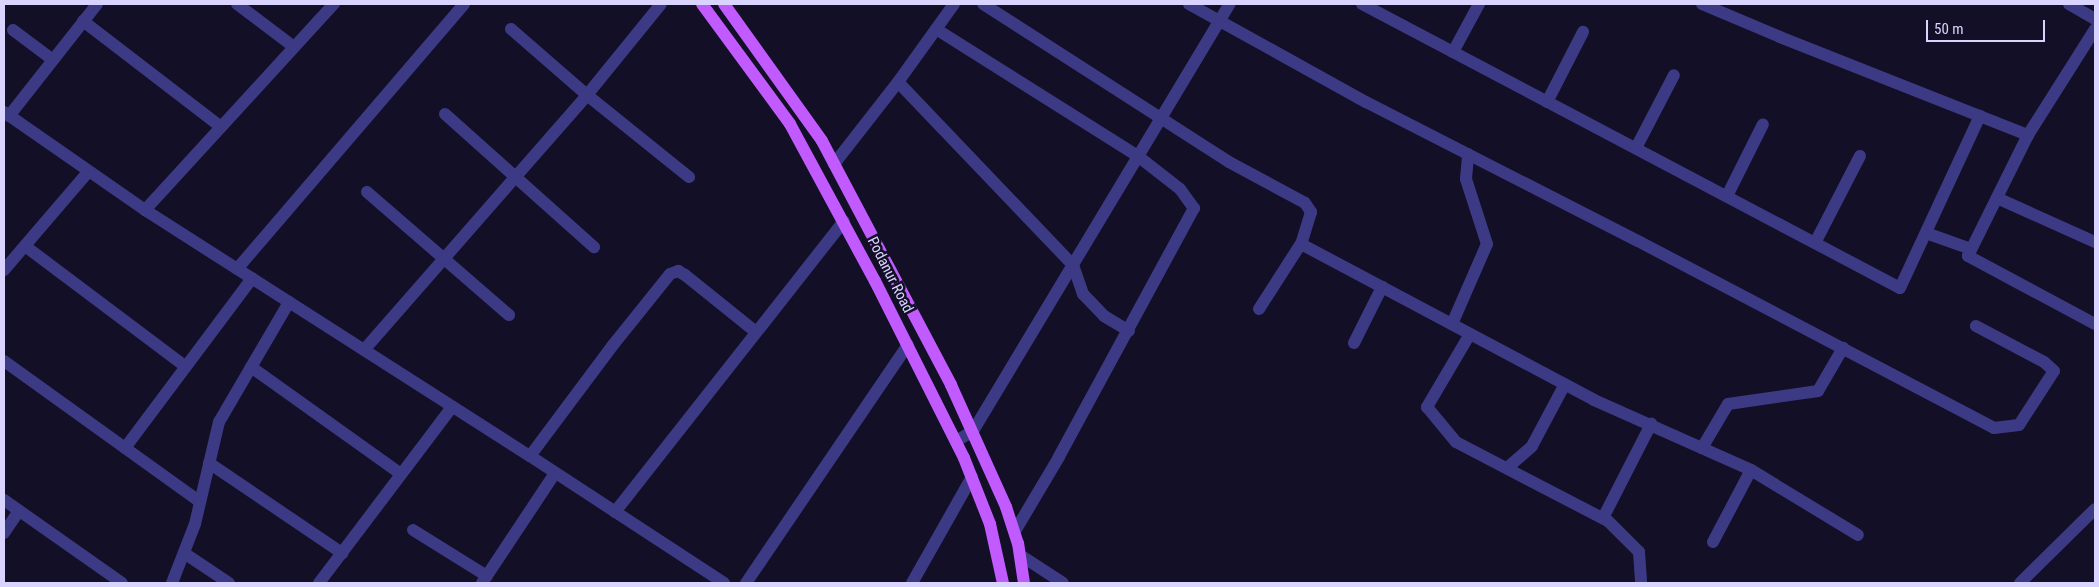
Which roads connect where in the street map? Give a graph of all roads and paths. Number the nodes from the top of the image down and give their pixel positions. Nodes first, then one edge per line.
1 (97, 4) edge
2 (237, 4) edge
3 (334, 4) edge
4 (464, 4) edge
5 (661, 4) edge
6 (702, 4) edge
7 (724, 4) edge
8 (954, 4) edge
9 (983, 4) edge
10 (1189, 4) edge
11 (1230, 4) edge
12 (1363, 4) edge
13 (1479, 4) edge
14 (1702, 4) edge
15 (2068, 4) edge
16 (2095, 19) edge
17 (84, 21) junction
18 (1219, 22) junction
19 (511, 29) dead end
20 (936, 29) junction
21 (2095, 29) edge
22 (13, 30) dead end
23 (1583, 32) dead end
24 (294, 47) junction
25 (1453, 52) junction
26 (53, 60) junction
27 (1674, 74) dead end
28 (898, 82) junction
29 (587, 95) junction
30 (1547, 102) junction
31 (6, 114) edge
32 (445, 114) dead end
33 (1980, 116) junction
34 (1161, 118) junction
35 (1763, 124) dead end
36 (221, 127) junction
37 (2028, 135) junction
38 (1636, 148) junction
39 (1468, 154) junction
40 (1860, 156) dead end
41 (1139, 157) junction
42 (834, 164) junction
43 (88, 172) junction
44 (514, 176) junction
45 (689, 177) dead end
46 (366, 192) dead end
47 (1727, 196) junction
48 (1996, 198) junction
49 (145, 210) junction
50 (844, 221) junction
51 (1926, 233) junction
52 (1302, 242) junction
53 (2095, 242) edge
54 (1815, 243) junction
55 (25, 246) junction
56 (594, 247) dead end
57 (1972, 248) junction
58 (443, 259) junction
59 (1073, 265) junction
60 (237, 269) junction
61 (4, 270) edge
62 (252, 278) junction
63 (1382, 287) junction
64 (288, 302) junction
65 (1259, 309) dead end
66 (509, 315) dead end
67 (1452, 324) junction
68 (2095, 324) edge
69 (1976, 326) dead end
70 (1129, 331) junction
71 (756, 332) junction
72 (1470, 334) junction
73 (1354, 343) dead end
74 (908, 345) junction
75 (1843, 348) junction
76 (364, 350) junction
77 (4, 361) edge
78 (186, 367) junction
79 (251, 367) junction
80 (1565, 384) junction
81 (452, 407) junction
82 (1651, 424) junction
83 (973, 431) junction
84 (956, 440) junction
85 (125, 448) junction
86 (1702, 448) junction
87 (530, 456) junction
88 (210, 462) junction
89 (1507, 468) junction
90 (1751, 470) junction
91 (555, 473) junction
92 (401, 474) junction
93 (972, 477) junction
94 (4, 500) edge
95 (200, 502) junction
96 (2095, 509) edge
97 (19, 511) junction
98 (615, 512) junction
99 (1603, 518) junction
100 (413, 530) dead end
101 (1015, 531) junction
102 (4, 533) edge
103 (1858, 535) dead end
104 (1713, 542) dead end
105 (184, 553) junction
106 (342, 553) junction
107 (1020, 555) junction
108 (484, 580) edge
109 (117, 582) edge
110 (172, 583) edge
111 (229, 583) edge
112 (319, 583) edge
113 (724, 583) edge
114 (746, 583) edge
115 (912, 583) edge
116 (1003, 583) edge
117 (1024, 583) edge
118 (1063, 583) edge
119 (1641, 583) edge
120 (2020, 583) edge

1 - 17 street
2 - 24 street
3 - 24 street
4 - 60 street
5 - 29 street
6 - 50 main road, Podanur Road
7 - 42 main road
8 - 20 street
9 - 34 street
10 - 18 street
11 - 18 street
12 - 25 street
13 - 25 street
14 - 33 street
15 - 16 street
17 - 26 street
17 - 36 street
18 - 34 street
18 - 39 street
19 - 29 street
20 - 28 street
20 - 41 street
21 - 37 street
22 - 26 street
23 - 30 street
24 - 36 street
25 - 30 street
26 - 31 street
27 - 38 street
28 - 42 street
28 - 59 street
29 - 44 street
29 - 45 street
30 - 38 street
31 - 43 street
32 - 44 street
33 - 37 street
33 - 51 street
34 - 41 street
34 - 52 street
35 - 47 street
36 - 49 street
37 - 48 street
38 - 47 street
39 - 67 street
39 - 75 street
40 - 54 street
41 - 59 street
41 - 70 street
42 - 83 main road
43 - 49 street
43 - 55 street
44 - 56 street
44 - 58 street
46 - 58 street
47 - 54 street
48 - 53 street
48 - 57 street
49 - 60 street
50 - 71 street
50 - 74 main road, Podanur Road
51 - 54 street
51 - 57 street
52 - 63 street
52 - 65 street
55 - 61 street
55 - 78 street
57 - 68 street
58 - 66 street
58 - 76 street
59 - 70 street
59 - 83 street
60 - 62 street
62 - 64 street
62 - 78 street
63 - 67 street
63 - 73 street
64 - 76 street
64 - 79 street
67 - 72 street
69 - 75 street
70 - 101 street
71 - 87 street
71 - 98 street
72 - 80 street
72 - 89 street
74 - 84 main road, Podanur Road
74 - 114 street
75 - 86 street
76 - 81 street
77 - 85 street
78 - 85 street
79 - 88 street
79 - 92 street
80 - 82 street
80 - 89 street
81 - 87 street
81 - 92 street
82 - 86 street
82 - 99 street
83 - 84 street
83 - 101 main road
84 - 93 main road, Podanur Road
85 - 95 street
86 - 90 street
87 - 91 street
88 - 95 street
88 - 106 street
89 - 99 street
90 - 103 street
90 - 104 street
91 - 98 street
91 - 108 street
92 - 106 street
93 - 115 street
93 - 116 main road, Podanur Road
94 - 97 street
95 - 105 street
96 - 120 street
97 - 102 street
97 - 109 street
98 - 113 street
99 - 119 street
100 - 108 street
101 - 107 main road
105 - 110 street
105 - 111 street
106 - 112 street
107 - 117 main road
107 - 118 street

